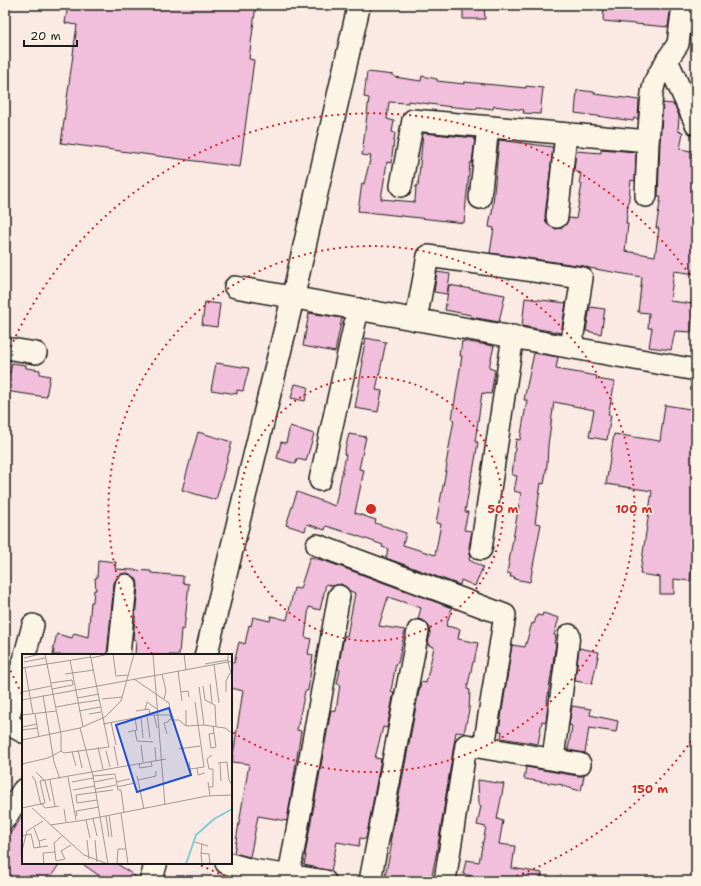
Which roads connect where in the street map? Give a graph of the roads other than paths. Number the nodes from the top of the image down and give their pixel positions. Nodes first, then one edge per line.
1 (360, 5) edge
2 (683, 5) edge
3 (666, 60) junction
4 (695, 119) edge
5 (488, 127) junction
6 (566, 134) junction
7 (648, 141) junction
8 (401, 186) dead end
9 (646, 196) dead end
10 (480, 198) dead end
11 (557, 217) dead end
12 (235, 287) dead end
13 (293, 296) junction
14 (358, 309) junction
15 (416, 320) junction
16 (512, 336) junction
17 (571, 347) junction
18 (5, 348) edge
19 (36, 353) dead end
20 (696, 370) edge
21 (320, 480) dead end
22 (317, 545) dead end
23 (481, 549) dead end
24 (126, 585) dead end
25 (339, 596) dead end
26 (33, 625) dead end
27 (418, 631) dead end
28 (569, 635) dead end
29 (25, 654) edge
30 (119, 654) edge
31 (206, 654) edge
32 (22, 668) edge
33 (12, 726) edge
34 (484, 747) junction
35 (553, 759) junction
36 (580, 764) dead end
37 (22, 796) edge
38 (5, 819) edge
39 (156, 864) edge
40 (228, 864) edge
41 (251, 875) edge
42 (289, 875) junction
43 (151, 881) edge
44 (325, 881) edge
45 (370, 881) edge
46 (445, 881) edge

1 - 13 street
2 - 3 street
3 - 4 street
3 - 7 street
5 - 6 street
5 - 8 street
5 - 10 street
6 - 7 street
6 - 11 street
7 - 9 street
12 - 13 street
13 - 14 street
13 - 31 street
14 - 15 street
14 - 21 street
15 - 16 street
15 - 17 street
16 - 17 street
16 - 23 street
17 - 20 street
18 - 19 street
22 - 34 street
24 - 30 street
25 - 42 street
26 - 29 street
27 - 45 street
28 - 35 street
32 - 33 street
34 - 35 street
34 - 46 street
35 - 36 street
37 - 38 street
39 - 43 street
40 - 41 street
41 - 42 street
42 - 44 street

